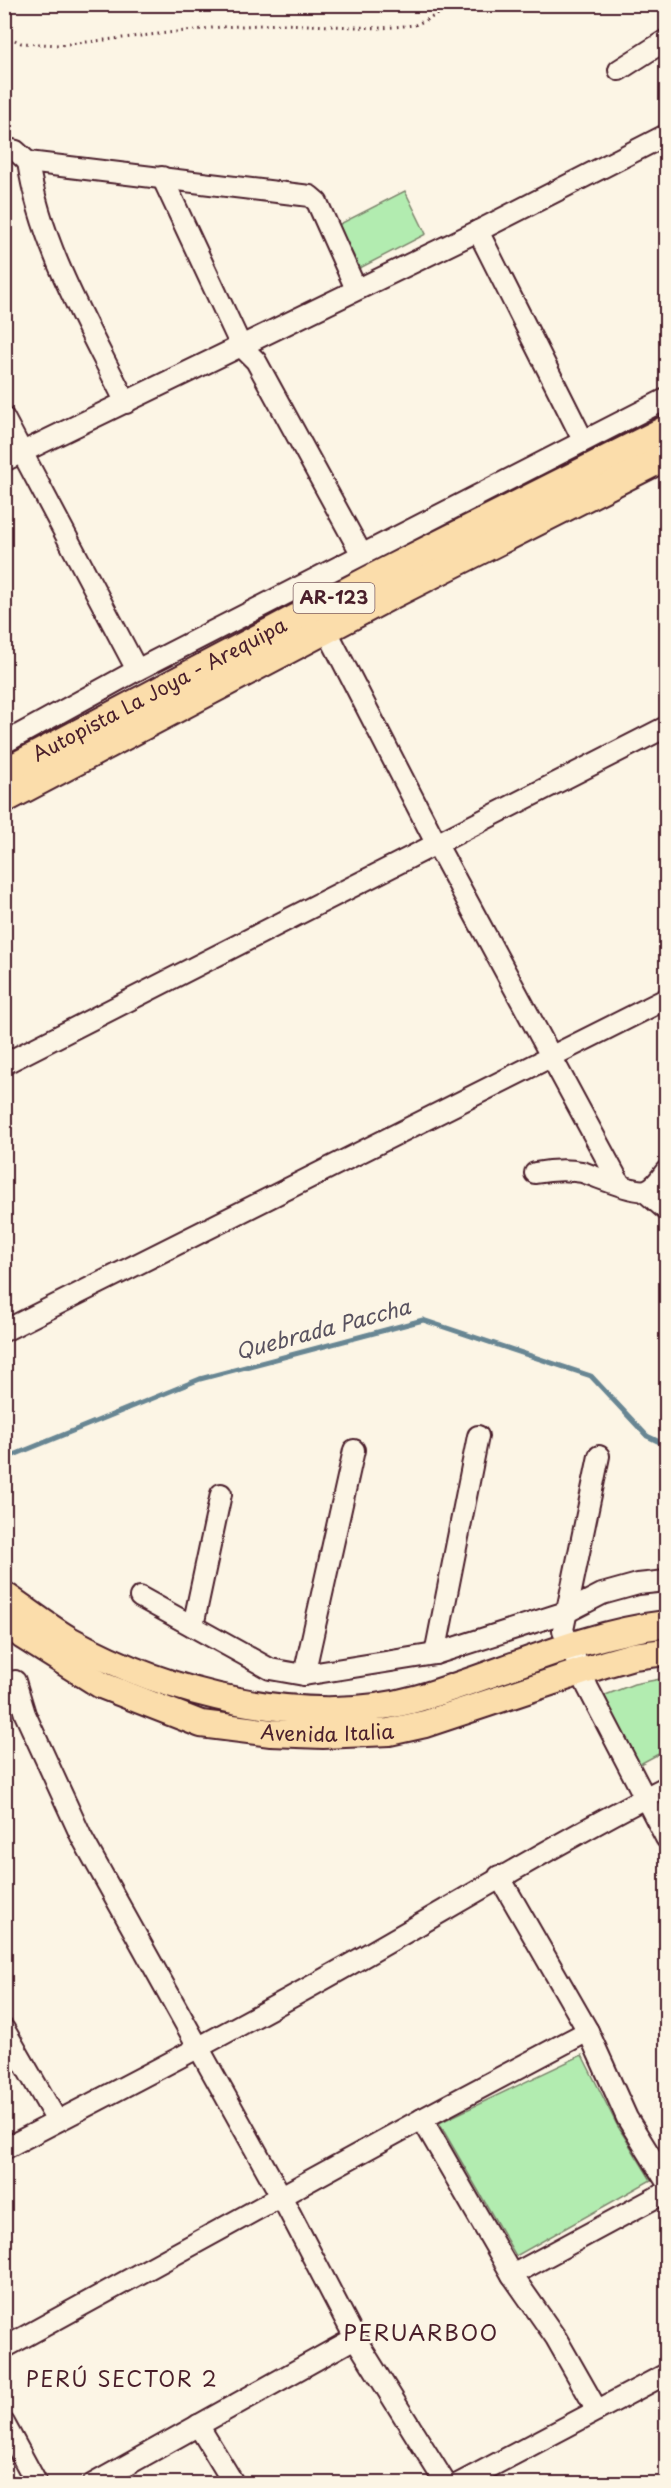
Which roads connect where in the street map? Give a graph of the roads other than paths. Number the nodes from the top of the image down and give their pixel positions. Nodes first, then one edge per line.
1 (666, 40) edge
2 (619, 70) dead end
3 (666, 135) edge
4 (4, 148) edge
5 (28, 162) junction
6 (162, 177) junction
7 (478, 231) junction
8 (356, 289) junction
9 (241, 346) junction
10 (666, 399) edge
11 (126, 403) junction
12 (4, 418) edge
13 (666, 429) edge
14 (584, 440) junction
15 (24, 451) junction
16 (666, 458) edge
17 (4, 461) edge
18 (361, 553) junction
19 (327, 631) junction
20 (137, 670) junction
21 (666, 727) edge
22 (4, 743) edge
23 (4, 772) edge
24 (4, 800) edge
25 (436, 843) junction
26 (666, 999) edge
27 (551, 1057) junction
28 (4, 1064) edge
29 (666, 1171) edge
30 (536, 1173) dead end
31 (621, 1184) junction
32 (644, 1191) junction
33 (666, 1210) edge
34 (4, 1331) edge
35 (478, 1436) dead end
36 (354, 1450) dead end
37 (599, 1456) dead end
38 (221, 1494) dead end
39 (666, 1581) edge
40 (4, 1594) edge
41 (140, 1597) dead end
42 (569, 1611) junction
43 (4, 1619) edge
44 (666, 1623) edge
45 (194, 1626) junction
46 (568, 1647) junction
47 (666, 1652) edge
48 (435, 1654) junction
49 (581, 1672) junction
50 (304, 1675) junction
51 (15, 1681) dead end
52 (666, 1787) edge
53 (645, 1798) junction
54 (666, 1838) edge
55 (499, 1876) junction
56 (4, 2029) edge
57 (588, 2031) junction
58 (197, 2049) junction
59 (422, 2119) junction
60 (57, 2121) junction
61 (4, 2149) edge
62 (666, 2181) edge
63 (666, 2192) edge
64 (281, 2196) junction
65 (512, 2275) junction
66 (355, 2338) junction
67 (4, 2348) edge
68 (666, 2374) edge
69 (597, 2410) junction
70 (4, 2423) edge
71 (198, 2425) junction
72 (37, 2484) edge
73 (93, 2484) edge
74 (234, 2484) edge
75 (446, 2484) edge
76 (458, 2484) edge

1 - 2 street
3 - 7 street
4 - 5 street
5 - 6 street
5 - 11 street
6 - 8 street
6 - 9 street
7 - 8 street
7 - 14 street
8 - 9 street
9 - 11 street
9 - 18 street
10 - 14 street
11 - 15 street
12 - 15 street
13 - 23 main road, Autopista La Joya - Arequipa / AR-123
14 - 18 street
15 - 17 street
15 - 20 street
16 - 19 main road, Autopista La Joya - Arequipa / AR-123
18 - 20 street
19 - 24 main road, Autopista La Joya - Arequipa / AR-123
19 - 25 street
20 - 22 street
21 - 25 street
25 - 27 street
25 - 28 street
26 - 27 street
27 - 31 street
27 - 34 street
29 - 32 street
30 - 31 street
31 - 32 street
32 - 33 street
35 - 48 street
36 - 50 street
37 - 42 street
38 - 45 street
39 - 42 street
40 - 46 main road, Avenida Italia
41 - 45 street
42 - 46 street
42 - 48 street
43 - 49 main road, Avenida Italia
44 - 46 main road, Avenida Italia
45 - 50 street
46 - 49 street
47 - 49 main road, Avenida Italia
48 - 50 street
49 - 53 street
51 - 58 street
52 - 53 street
53 - 54 street
53 - 55 street
55 - 57 street
55 - 58 street
56 - 60 street
57 - 59 street
57 - 62 street
58 - 60 street
58 - 64 street
59 - 64 street
59 - 65 street
60 - 61 street
63 - 65 street
64 - 66 street
64 - 67 street
65 - 69 street
66 - 71 street
66 - 75 street
68 - 69 street
69 - 76 street
70 - 72 street
71 - 73 street
71 - 74 street

